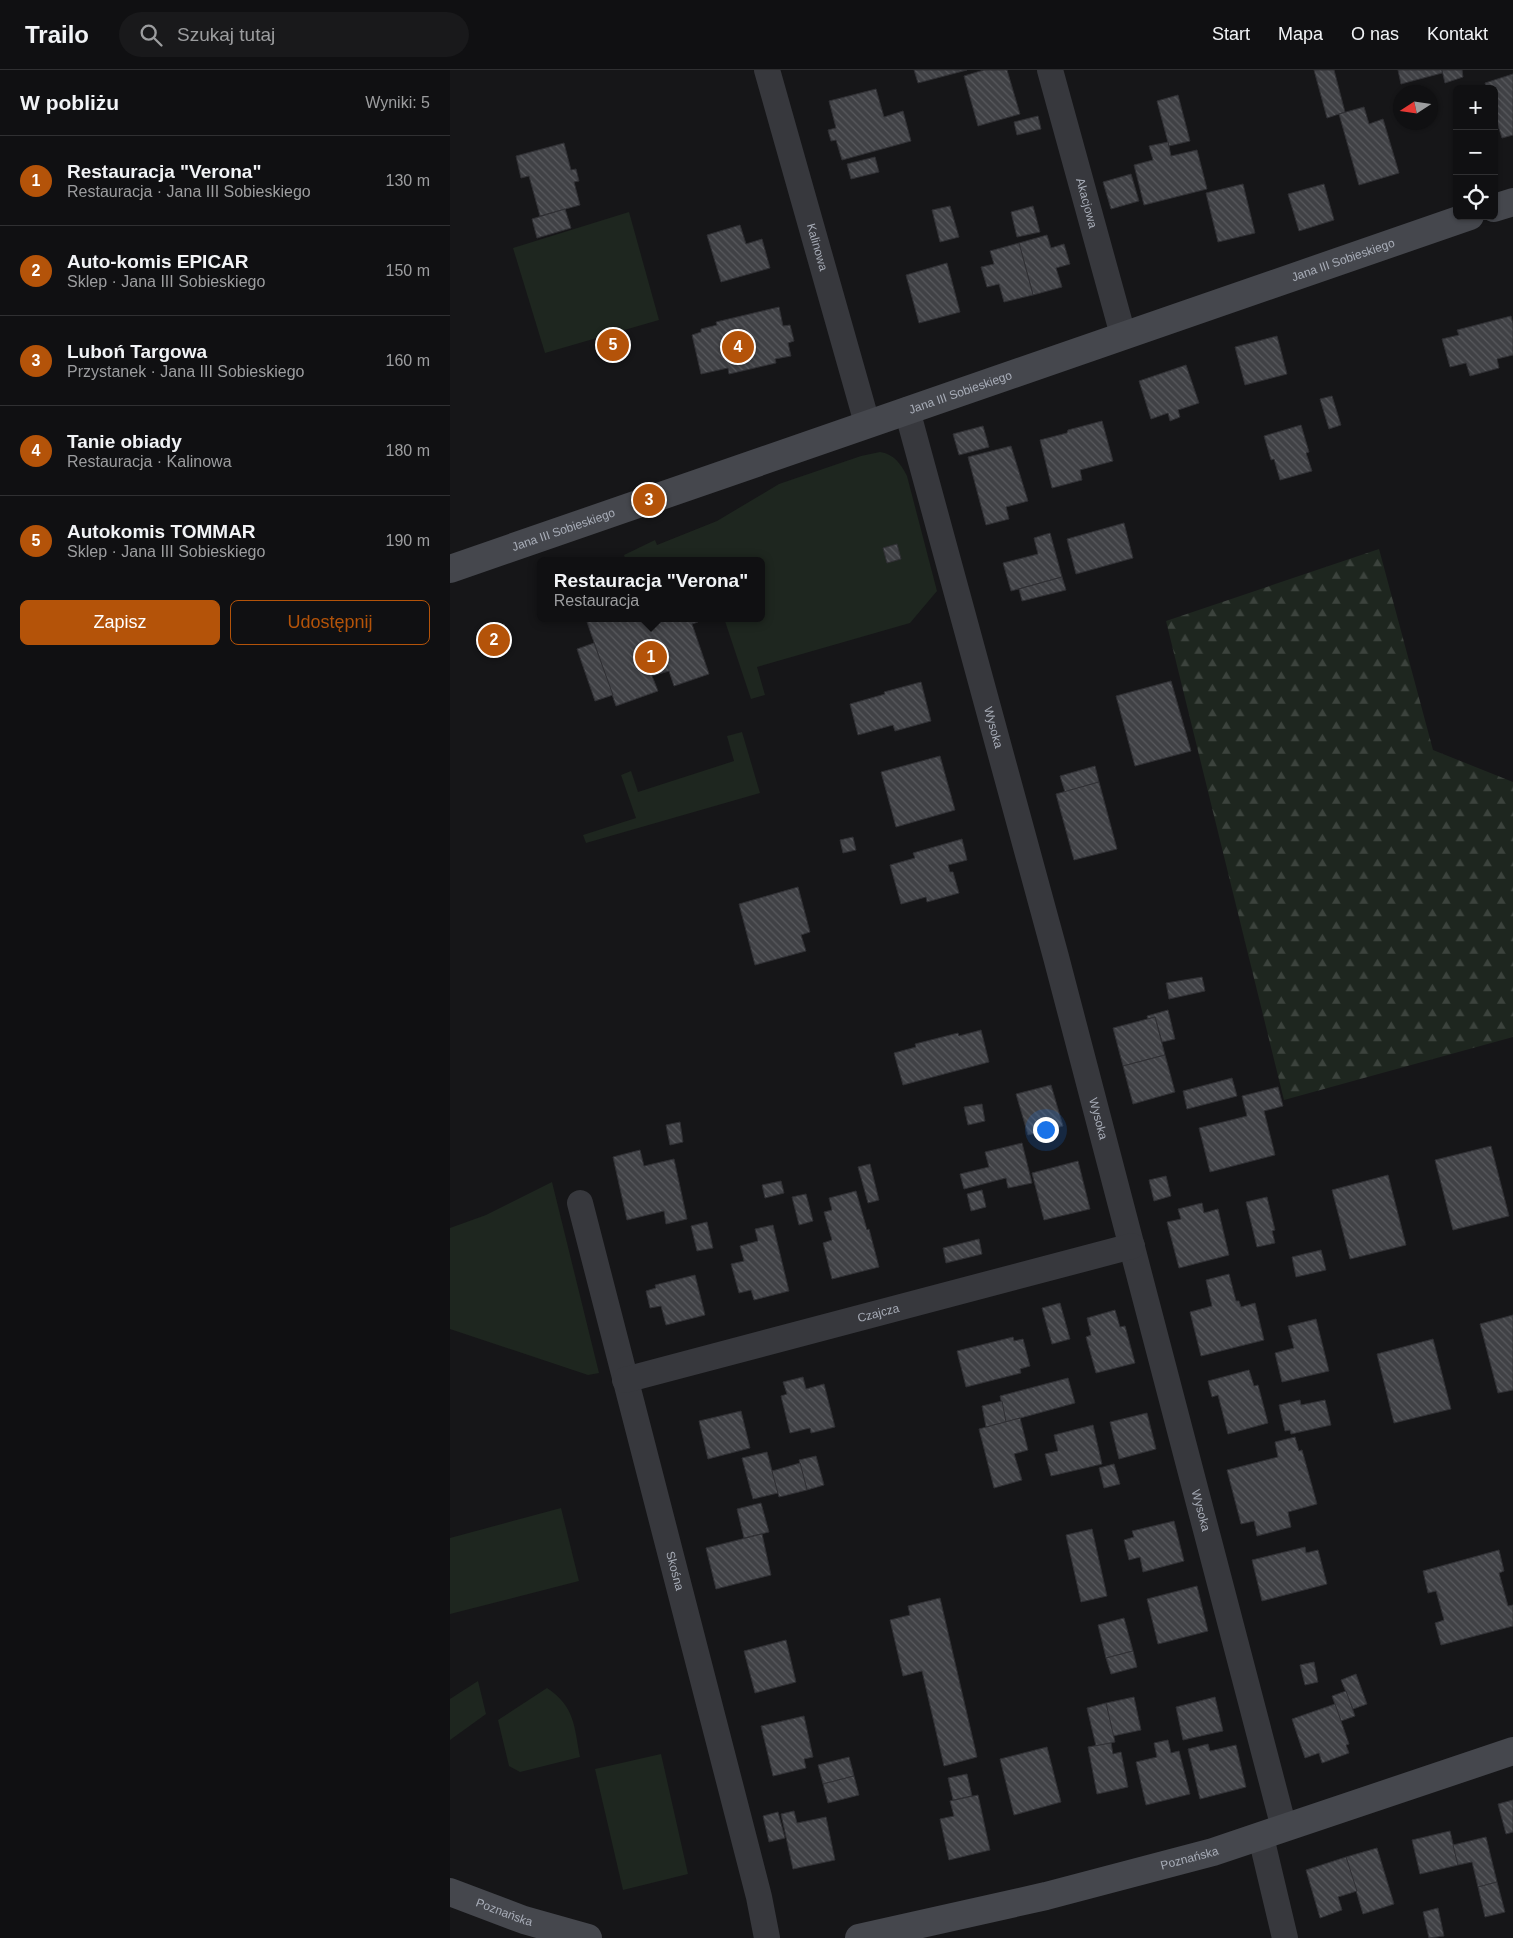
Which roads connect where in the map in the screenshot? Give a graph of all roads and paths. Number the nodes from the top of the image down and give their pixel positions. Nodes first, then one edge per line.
1 (767, 70) edge
2 (1050, 70) edge
3 (1513, 202) edge
4 (1498, 207) edge
5 (1458, 220) edge
6 (1123, 335) junction
7 (907, 410) junction
8 (867, 423) junction
9 (450, 569) edge
10 (580, 1204) dead end
11 (1132, 1246) junction
12 (625, 1380) junction
13 (1513, 1751) edge
14 (1273, 1832) junction
15 (450, 1892) edge
16 (588, 1938) edge
17 (767, 1938) edge
18 (859, 1938) edge
19 (1285, 1938) edge

1 - 8 street, Kalinowa
2 - 6 street, Akacjowa
3 - 4 street
5 - 6 street, Jana III Sobieskiego
6 - 7 street, Jana III Sobieskiego
7 - 8 street, Jana III Sobieskiego
7 - 11 street, Wysoka
8 - 9 street, Jana III Sobieskiego
10 - 12 street, Skośna
11 - 12 street, Czajcza
11 - 14 street, Wysoka
12 - 17 street, Skośna
13 - 14 street, Poznańska
14 - 18 street, Poznańska
14 - 19 street, Wysoka
15 - 16 street, Poznańska

